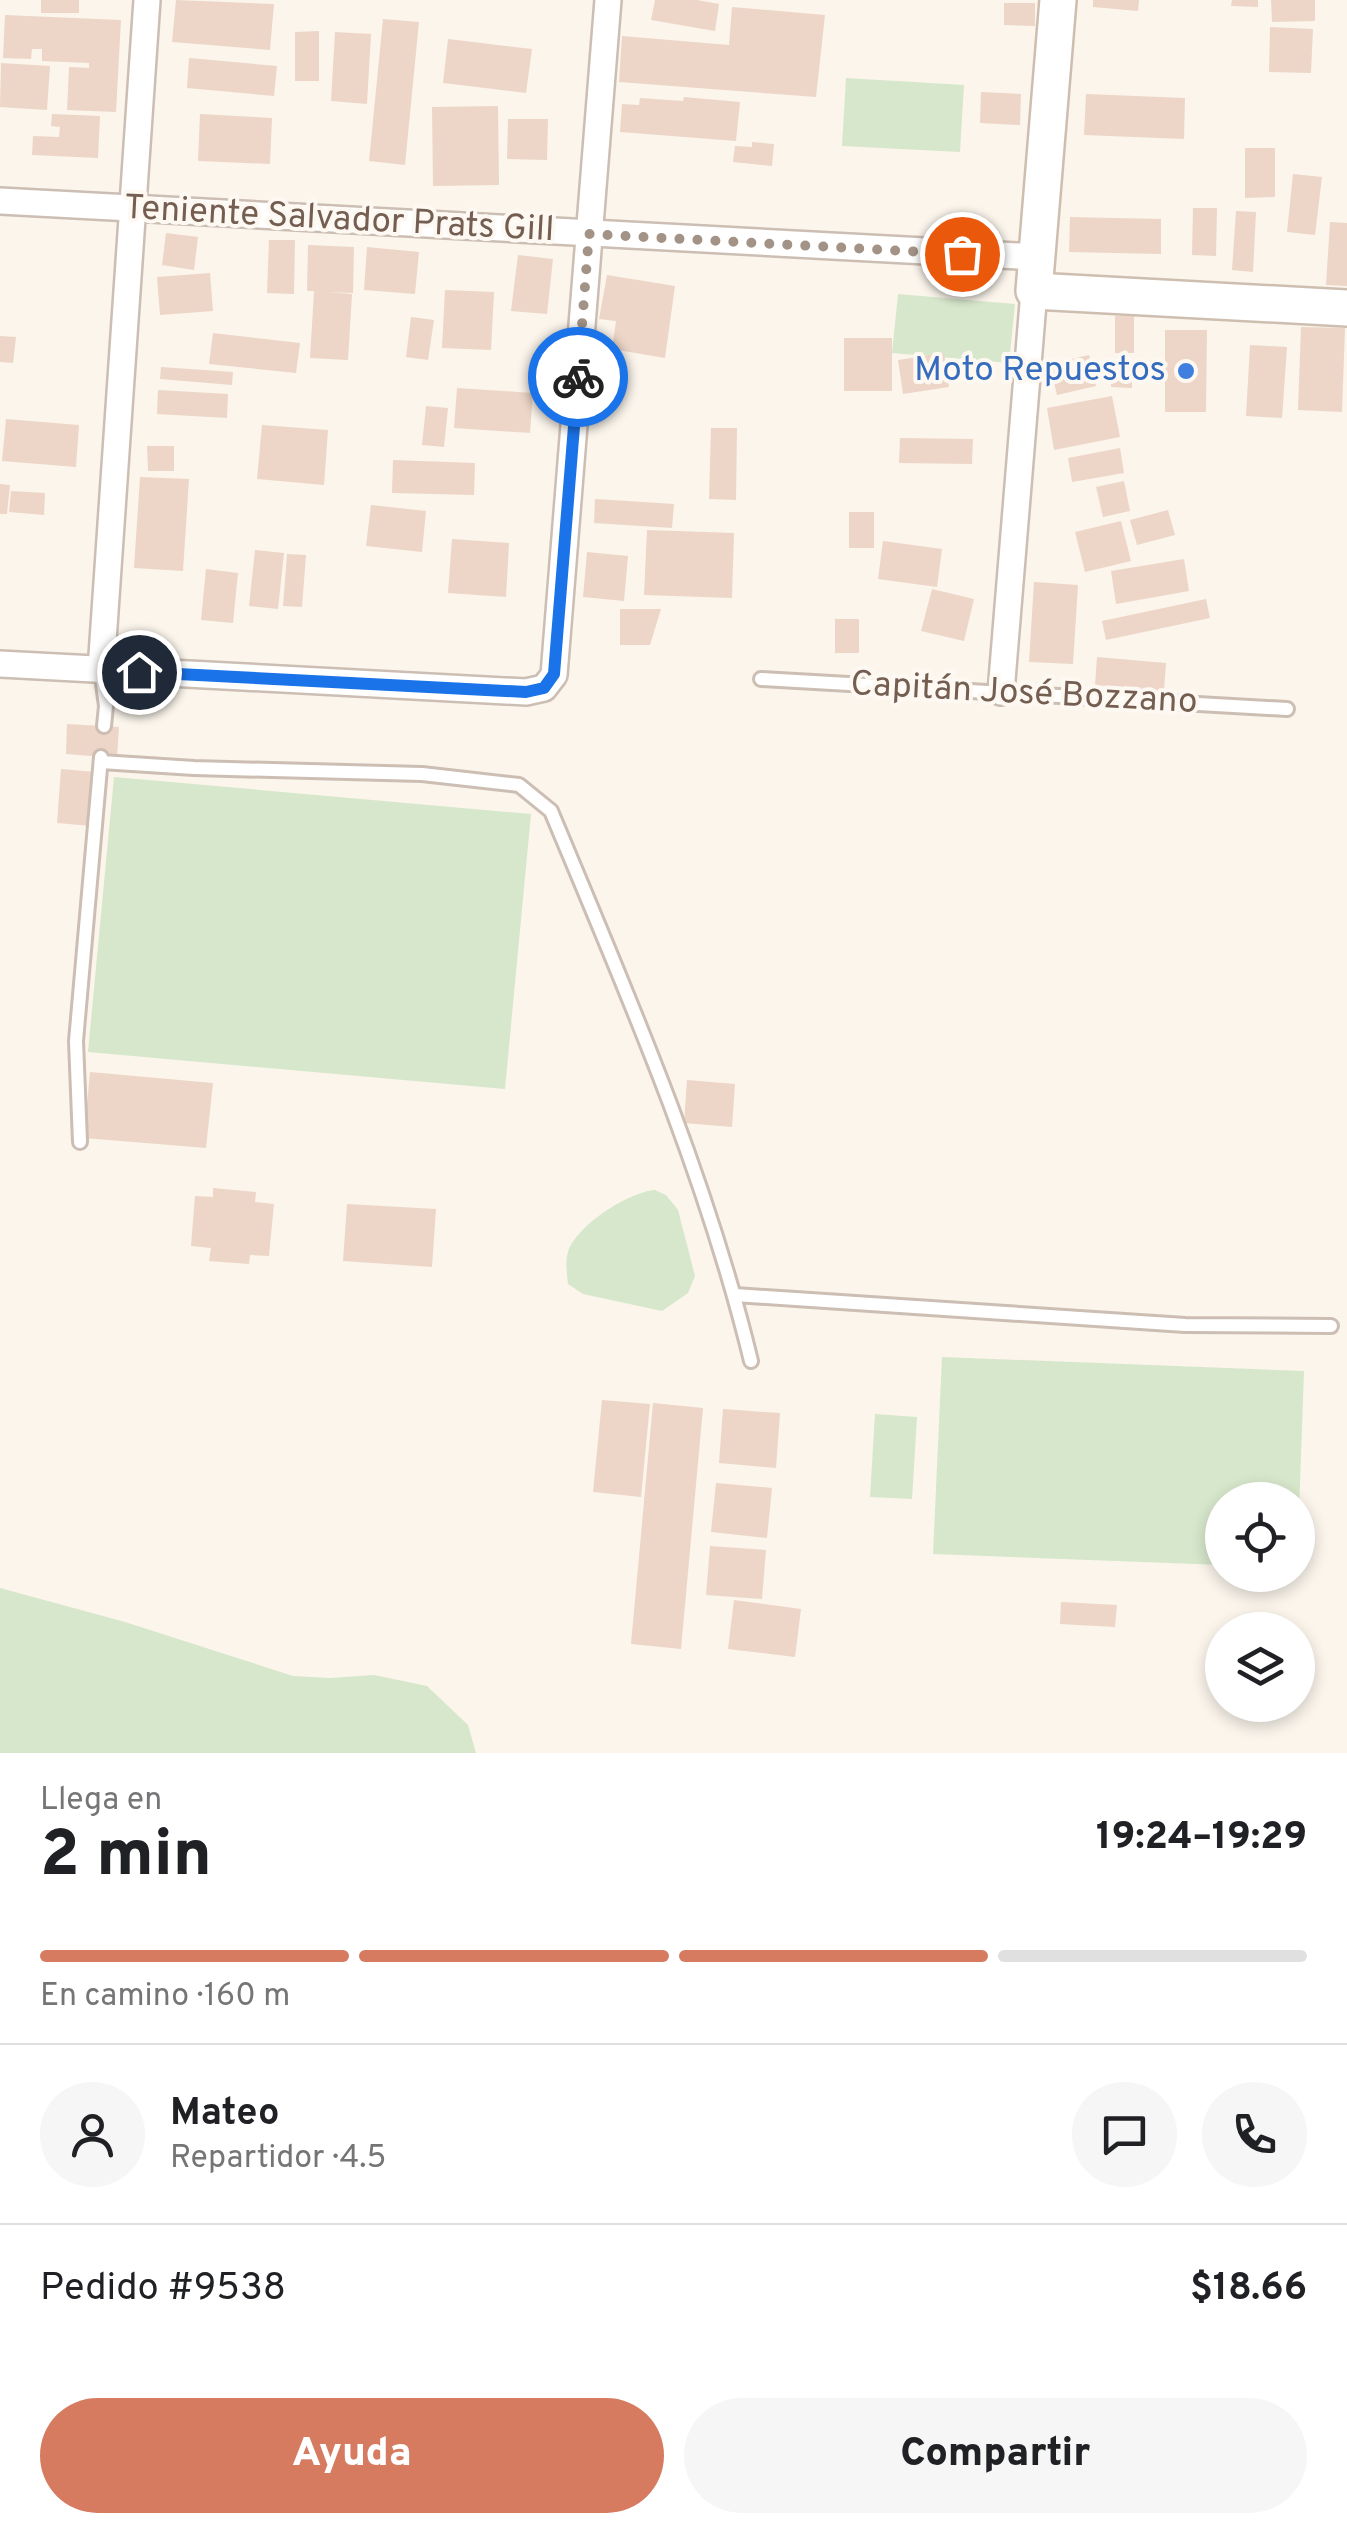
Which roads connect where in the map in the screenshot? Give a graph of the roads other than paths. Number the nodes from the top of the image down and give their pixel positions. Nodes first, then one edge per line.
1 (147, 0) edge
2 (608, 0) edge
3 (1058, 0) edge
4 (0, 201) edge
5 (131, 208) junction
6 (589, 234) junction
7 (1035, 274) junction
8 (1347, 308) edge
9 (0, 664) edge
10 (100, 670) junction
11 (761, 679) dead end
12 (1000, 692) junction
13 (1287, 709) dead end
14 (104, 726) dead end
15 (80, 1142) dead end
16 (735, 1295) junction
17 (1332, 1326) dead end
18 (751, 1362) dead end

1 - 5 street
2 - 6 street
3 - 7 street
4 - 5 street, Teniente Salvador Prats Gill
5 - 6 street, Teniente Salvador Prats Gill
5 - 10 street
6 - 7 street, Teniente Salvador Prats Gill
6 - 10 street
7 - 8 street, Teniente Salvador Prats Gill
7 - 12 street
9 - 10 street
10 - 14 lane
11 - 12 lane, Capitán José Bozzano
12 - 13 lane, Capitán José Bozzano
15 - 16 lane
16 - 17 lane
16 - 18 lane

